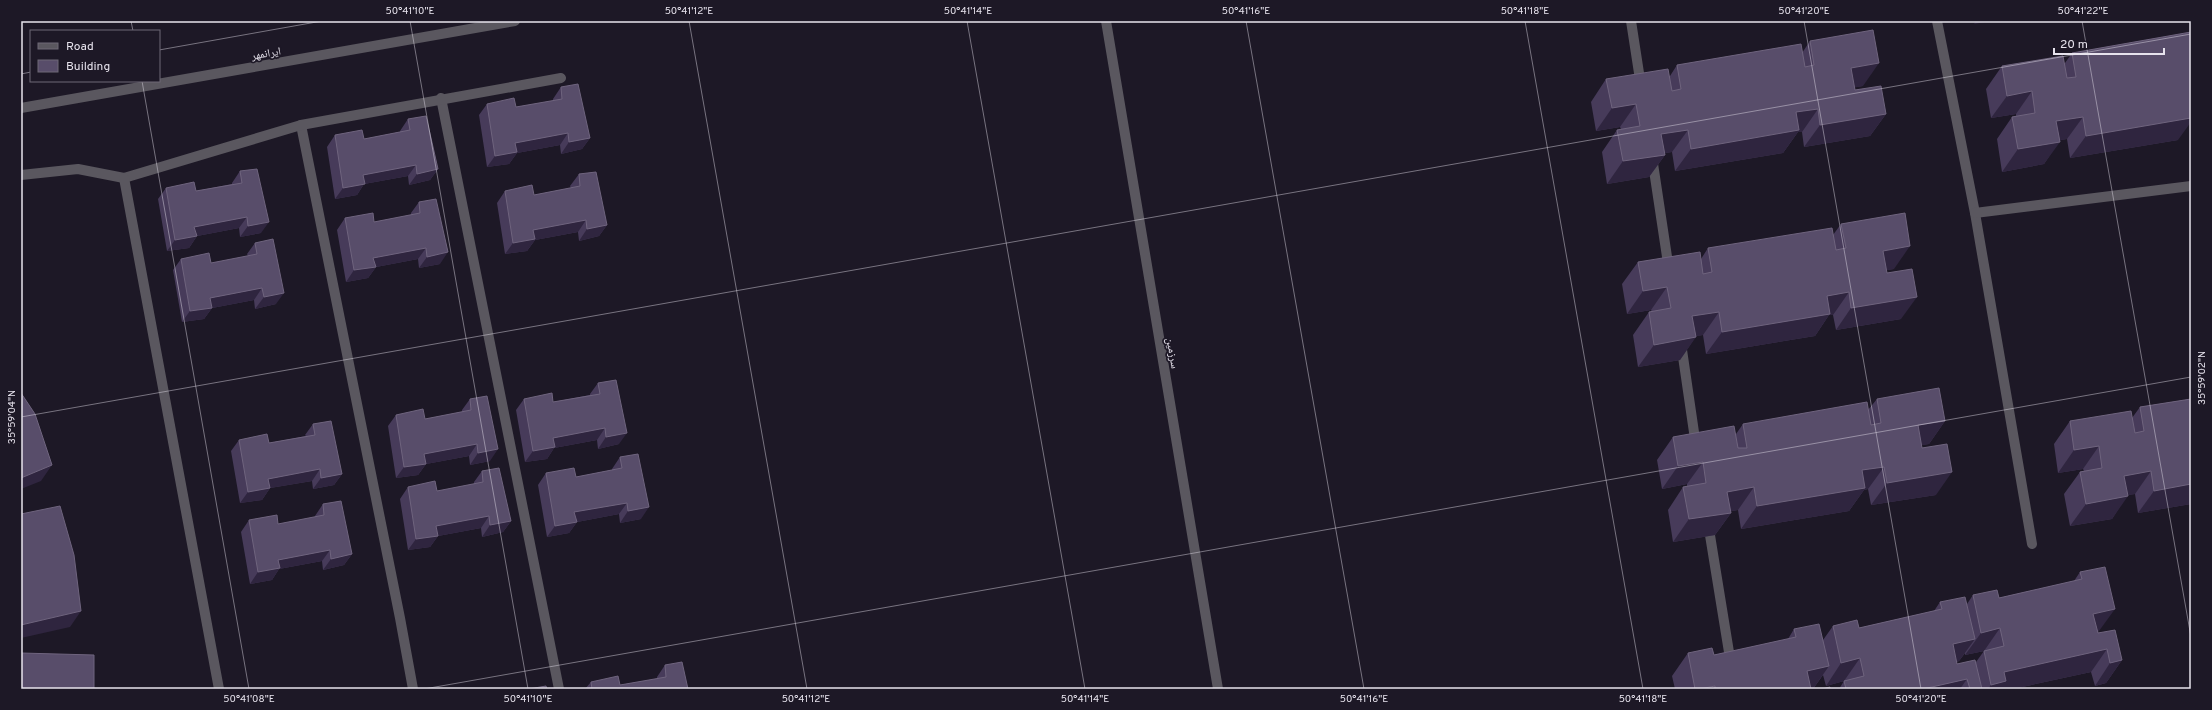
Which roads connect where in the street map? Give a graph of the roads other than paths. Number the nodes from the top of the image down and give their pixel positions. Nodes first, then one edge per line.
1 (515, 21) edge
2 (1106, 21) edge
3 (1631, 21) edge
4 (1937, 21) edge
5 (561, 78) dead end
6 (441, 98) junction
7 (1643, 100) edge
8 (21, 108) edge
9 (301, 125) junction
10 (1650, 147) edge
11 (21, 175) edge
12 (124, 178) junction
13 (2191, 186) edge
14 (1975, 213) junction
15 (1671, 282) edge
16 (1678, 329) edge
17 (1698, 455) edge
18 (1706, 510) edge
19 (2032, 544) dead end
20 (219, 689) edge
21 (412, 689) edge
22 (559, 689) edge
23 (1218, 689) edge
24 (1735, 689) edge

1 - 8 street, ایرانمهر
2 - 23 street, سرزمین
3 - 7 street
4 - 14 street
5 - 6 street
6 - 9 street
6 - 22 street
9 - 12 street
9 - 21 street
10 - 15 street
11 - 12 street
12 - 20 street
13 - 14 street
14 - 19 street
16 - 17 street
18 - 24 street

